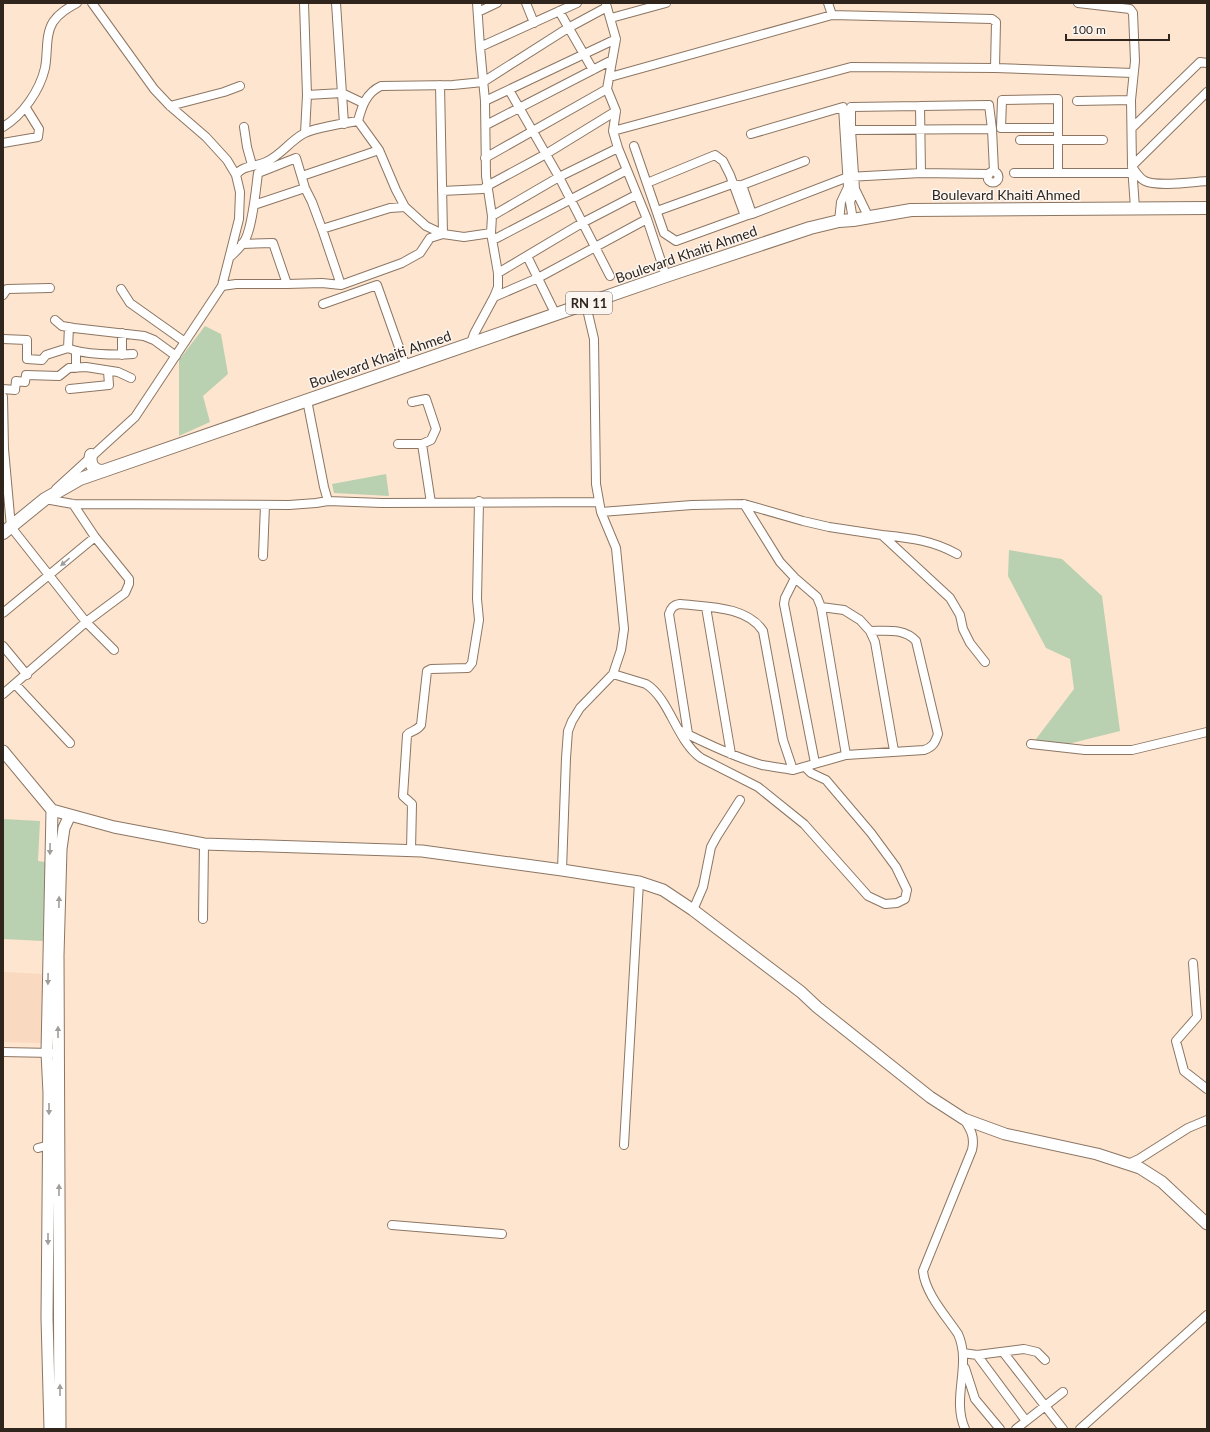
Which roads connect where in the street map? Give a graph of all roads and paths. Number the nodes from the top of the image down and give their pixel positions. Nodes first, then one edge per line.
1 (77, 3) edge
2 (92, 3) edge
3 (304, 3) edge
4 (336, 3) edge
5 (477, 3) edge
6 (497, 3) edge
7 (526, 3) edge
8 (577, 3) edge
9 (666, 3) edge
10 (828, 3) edge
11 (1078, 3) edge
12 (606, 5) edge
13 (1131, 6) edge
14 (559, 11) junction
15 (478, 12) junction
16 (832, 15) junction
17 (611, 18) junction
18 (534, 23) junction
19 (568, 28) junction
20 (616, 39) junction
21 (480, 47) junction
22 (584, 54) junction
23 (612, 60) junction
24 (1207, 63) edge
25 (995, 68) junction
26 (593, 70) junction
27 (1133, 73) junction
28 (610, 77) junction
29 (483, 82) junction
30 (440, 85) junction
31 (240, 86) dead end
32 (607, 89) junction
33 (509, 90) junction
34 (1207, 92) edge
35 (342, 93) junction
36 (307, 95) junction
37 (1131, 100) junction
38 (485, 101) junction
39 (1077, 101) dead end
40 (363, 103) junction
41 (170, 106) junction
42 (920, 106) junction
43 (26, 108) junction
44 (519, 108) junction
45 (616, 111) junction
46 (358, 121) junction
47 (344, 124) junction
48 (486, 125) junction
49 (3, 127) edge
50 (244, 127) dead end
51 (1058, 128) junction
52 (1132, 128) junction
53 (992, 129) junction
54 (851, 130) junction
55 (920, 130) junction
56 (532, 131) junction
57 (613, 131) junction
58 (305, 133) junction
59 (751, 134) dead end
60 (1020, 140) dead end
61 (1058, 140) junction
62 (1103, 140) dead end
63 (3, 143) edge
64 (634, 146) dead end
65 (618, 148) junction
66 (378, 150) junction
67 (546, 154) junction
68 (485, 158) junction
69 (805, 161) dead end
70 (252, 166) junction
71 (1132, 169) junction
72 (627, 170) junction
73 (921, 173) junction
74 (1014, 173) dead end
75 (1058, 173) junction
76 (236, 175) junction
77 (302, 176) junction
78 (559, 177) junction
79 (851, 177) junction
80 (1207, 181) edge
81 (647, 183) junction
82 (732, 184) junction
83 (742, 185) junction
84 (487, 186) junction
85 (305, 188) junction
86 (852, 188) junction
87 (442, 191) junction
88 (636, 194) junction
89 (570, 200) junction
90 (254, 205) junction
91 (405, 207) junction
92 (1135, 208) junction
93 (1207, 208) edge
94 (658, 211) junction
95 (748, 215) junction
96 (492, 216) junction
97 (868, 216) junction
98 (647, 219) junction
99 (853, 220) junction
100 (839, 221) junction
101 (582, 222) junction
102 (322, 229) junction
103 (443, 234) junction
104 (492, 236) junction
105 (242, 244) junction
106 (595, 246) junction
107 (527, 256) junction
108 (230, 257) junction
109 (498, 273) junction
110 (610, 276) dead end
111 (666, 276) junction
112 (538, 278) junction
113 (287, 284) junction
114 (341, 285) junction
115 (222, 286) junction
116 (50, 288) dead end
117 (121, 289) dead end
118 (3, 295) edge
119 (494, 297) junction
120 (323, 304) dead end
121 (586, 305) junction
122 (556, 315) junction
123 (55, 320) dead end
124 (69, 327) junction
125 (122, 333) junction
126 (3, 339) edge
127 (185, 342) junction
128 (471, 343) junction
129 (72, 350) junction
130 (134, 354) dead end
131 (122, 355) junction
132 (176, 356) junction
133 (406, 367) junction
134 (76, 368) junction
135 (108, 371) junction
136 (131, 378) dead end
137 (3, 389) edge
138 (70, 389) dead end
139 (3, 397) edge
140 (307, 400) junction
141 (412, 402) dead end
142 (3, 408) edge
143 (398, 444) dead end
144 (422, 444) junction
145 (3, 449) edge
146 (91, 455) junction
147 (103, 471) junction
148 (45, 499) junction
149 (328, 501) junction
150 (479, 502) junction
151 (599, 502) junction
152 (431, 503) junction
153 (73, 504) junction
154 (744, 504) junction
155 (265, 505) junction
156 (601, 512) junction
157 (7, 530) edge
158 (882, 535) junction
159 (95, 537) junction
160 (957, 554) dead end
161 (263, 556) dead end
162 (48, 576) junction
163 (795, 578) junction
164 (706, 607) junction
165 (820, 607) junction
166 (3, 613) edge
167 (86, 622) junction
168 (870, 631) junction
169 (3, 646) edge
170 (114, 650) dead end
171 (985, 662) dead end
172 (613, 674) junction
173 (27, 675) junction
174 (15, 684) junction
175 (3, 694) edge
176 (678, 730) junction
177 (1207, 732) edge
178 (688, 734) junction
179 (70, 743) dead end
180 (1031, 744) dead end
181 (3, 751) edge
182 (894, 751) junction
183 (731, 754) junction
184 (846, 755) junction
185 (815, 763) junction
186 (804, 767) junction
187 (793, 770) junction
188 (740, 800) dead end
189 (52, 810) junction
190 (70, 815) junction
191 (204, 844) junction
192 (411, 850) junction
193 (562, 870) junction
194 (639, 882) junction
195 (693, 910) junction
196 (204, 919) dead end
197 (1193, 963) dead end
198 (3, 1052) edge
199 (58, 1052) junction
200 (47, 1053) junction
201 (1207, 1089) edge
202 (964, 1119) junction
203 (1207, 1120) edge
204 (624, 1145) dead end
205 (1128, 1164) junction
206 (1207, 1224) edge
207 (392, 1225) dead end
208 (502, 1234) dead end
209 (1207, 1315) edge
210 (1003, 1352) junction
211 (963, 1353) junction
212 (977, 1355) junction
213 (1045, 1360) dead end
214 (963, 1363) junction
215 (1063, 1392) dead end
216 (1045, 1406) junction
217 (1026, 1421) junction
218 (50, 1429) edge
219 (60, 1429) edge
220 (965, 1429) edge
221 (1000, 1429) edge
222 (1016, 1429) edge
223 (1063, 1429) edge
224 (1080, 1429) edge

1 - 43 street
2 - 41 street
3 - 36 street
4 - 35 street
5 - 15 street
6 - 15 street
7 - 18 street
8 - 14 street
9 - 17 street
10 - 16 street
11 - 13 street
12 - 17 street
12 - 19 street
13 - 27 street
14 - 18 street
14 - 19 street
15 - 21 street
16 - 25 street
16 - 28 street
17 - 20 street
18 - 21 street
19 - 22 street
19 - 29 street
20 - 22 street
20 - 23 street
21 - 29 street
22 - 26 street
22 - 33 street
23 - 26 street
23 - 28 street
24 - 52 street
25 - 27 street
25 - 57 street
26 - 44 street
27 - 37 street
28 - 32 street
29 - 30 street
29 - 38 street
30 - 40 street
30 - 87 street
31 - 41 street
32 - 45 street
32 - 56 street
33 - 38 street
33 - 44 street
34 - 71 street
35 - 36 street
35 - 40 street
35 - 47 street
36 - 58 street
37 - 39 street
37 - 52 street
38 - 48 street
40 - 46 street
41 - 76 street
42 - 53 street
42 - 54 street
42 - 55 street
43 - 49 street
43 - 63 street
44 - 48 street
44 - 56 street
45 - 57 street
45 - 67 street
46 - 47 street
46 - 66 street
47 - 58 street
48 - 68 street
50 - 70 street
51 - 51 street
51 - 61 street
52 - 71 street
53 - 55 street
53 - 73 street
54 - 55 street
54 - 79 street
55 - 73 street
56 - 67 street
56 - 68 street
57 - 65 street
58 - 70 street
59 - 79 street
60 - 61 street
61 - 62 street
61 - 75 street
64 - 81 street
65 - 72 street
65 - 78 street
66 - 77 street
66 - 91 street
67 - 78 street
67 - 84 street
68 - 84 street
69 - 83 street
70 - 76 street
71 - 75 street
71 - 80 street
71 - 92 street
72 - 88 street
72 - 89 street
73 - 79 street
74 - 75 street
76 - 108 street
77 - 85 street
77 - 90 street
78 - 89 street
78 - 96 street
79 - 86 street
79 - 95 street
81 - 82 street
81 - 94 street
82 - 83 street
82 - 94 street
82 - 95 street
83 - 95 street
84 - 87 street
84 - 96 street
85 - 90 street
85 - 102 street
86 - 97 street
86 - 99 street
86 - 100 street
87 - 103 street
88 - 98 street
88 - 101 street
89 - 101 street
89 - 104 street
90 - 105 street
91 - 102 street
91 - 103 street
92 - 93 highway, Boulevard Khaiti Ahmed / RN 11
92 - 97 highway, Boulevard Khaiti Ahmed / RN 11
94 - 95 street
96 - 104 street
97 - 99 highway, Boulevard Khaiti Ahmed / RN 11
98 - 106 street
98 - 111 street
99 - 100 highway, Boulevard Khaiti Ahmed / RN 11
100 - 111 highway, Boulevard Khaiti Ahmed / RN 11
101 - 106 street
101 - 107 street
102 - 114 street
103 - 104 street
103 - 114 street
104 - 109 street
105 - 108 street
105 - 113 street
106 - 110 street
106 - 112 street
107 - 109 street
107 - 112 street
108 - 115 street
109 - 119 street
111 - 121 highway, Boulevard Khaiti Ahmed / RN 11
112 - 119 street
112 - 122 street
113 - 114 street
113 - 115 street
115 - 127 street
116 - 118 street
117 - 127 street
119 - 128 street
120 - 133 street
121 - 122 highway, Boulevard Khaiti Ahmed / RN 11
121 - 151 street
122 - 128 highway, Boulevard Khaiti Ahmed / RN 11
123 - 124 street
124 - 125 street
124 - 129 street
125 - 131 street
125 - 132 street
126 - 129 street
127 - 132 street
128 - 133 highway, Boulevard Khaiti Ahmed / RN 11
129 - 131 street
129 - 134 street
130 - 131 street
132 - 146 street
133 - 140 highway, Boulevard Khaiti Ahmed / RN 11
134 - 135 street
134 - 137 street
135 - 136 street
135 - 138 street
139 - 142 street
140 - 147 highway, Boulevard Khaiti Ahmed / RN 11
140 - 149 street
141 - 144 street
142 - 145 street
143 - 144 street
144 - 152 street
145 - 157 street
146 - 147 highway
146 - 148 street
147 - 148 highway, Boulevard Khaiti Ahmed / RN 11
148 - 153 street
148 - 157 highway, Boulevard Khaiti Ahmed / RN 11
149 - 152 street
149 - 155 street
150 - 151 street
150 - 152 street
150 - 192 street
151 - 156 street
153 - 155 street
153 - 159 street
154 - 156 street
154 - 158 street
154 - 163 street
155 - 161 street
156 - 172 street
157 - 162 street
158 - 160 street
158 - 171 street
159 -> 162 street
159 - 167 street
162 - 166 street
162 - 167 street
163 - 165 street
163 - 185 street
164 - 178 street
164 - 183 street
164 - 187 street
165 - 168 street
165 - 184 street
167 - 170 street
167 - 173 street
168 - 182 street
168 - 182 street
169 - 173 street
172 - 176 street
172 - 193 street
173 - 174 street
174 - 175 street
174 - 179 street
176 - 178 street
176 - 186 street
177 - 180 street
178 - 183 street
181 - 189 main road
182 - 184 street
183 - 187 street
184 - 185 street
185 - 186 street
186 - 187 street
188 - 195 street
189 - 190 main road
189 -> 200 main road
190 - 191 main road
199 -> 190 main road
191 - 192 main road
191 - 196 street
192 - 193 main road
193 - 194 main road
194 - 195 main road
194 - 204 street
195 - 202 main road
197 - 201 street
198 - 200 street
199 - 200 street
219 -> 199 main road
200 -> 218 main road
202 - 205 main road
202 - 211 street
203 - 205 street
205 - 206 main road
207 - 208 street
209 - 224 street
210 - 212 street
210 - 213 street
210 - 216 street
211 - 212 street
211 - 214 street
212 - 217 street
214 - 220 street
214 - 221 street
215 - 216 street
216 - 217 street
216 - 223 street
217 - 222 street

